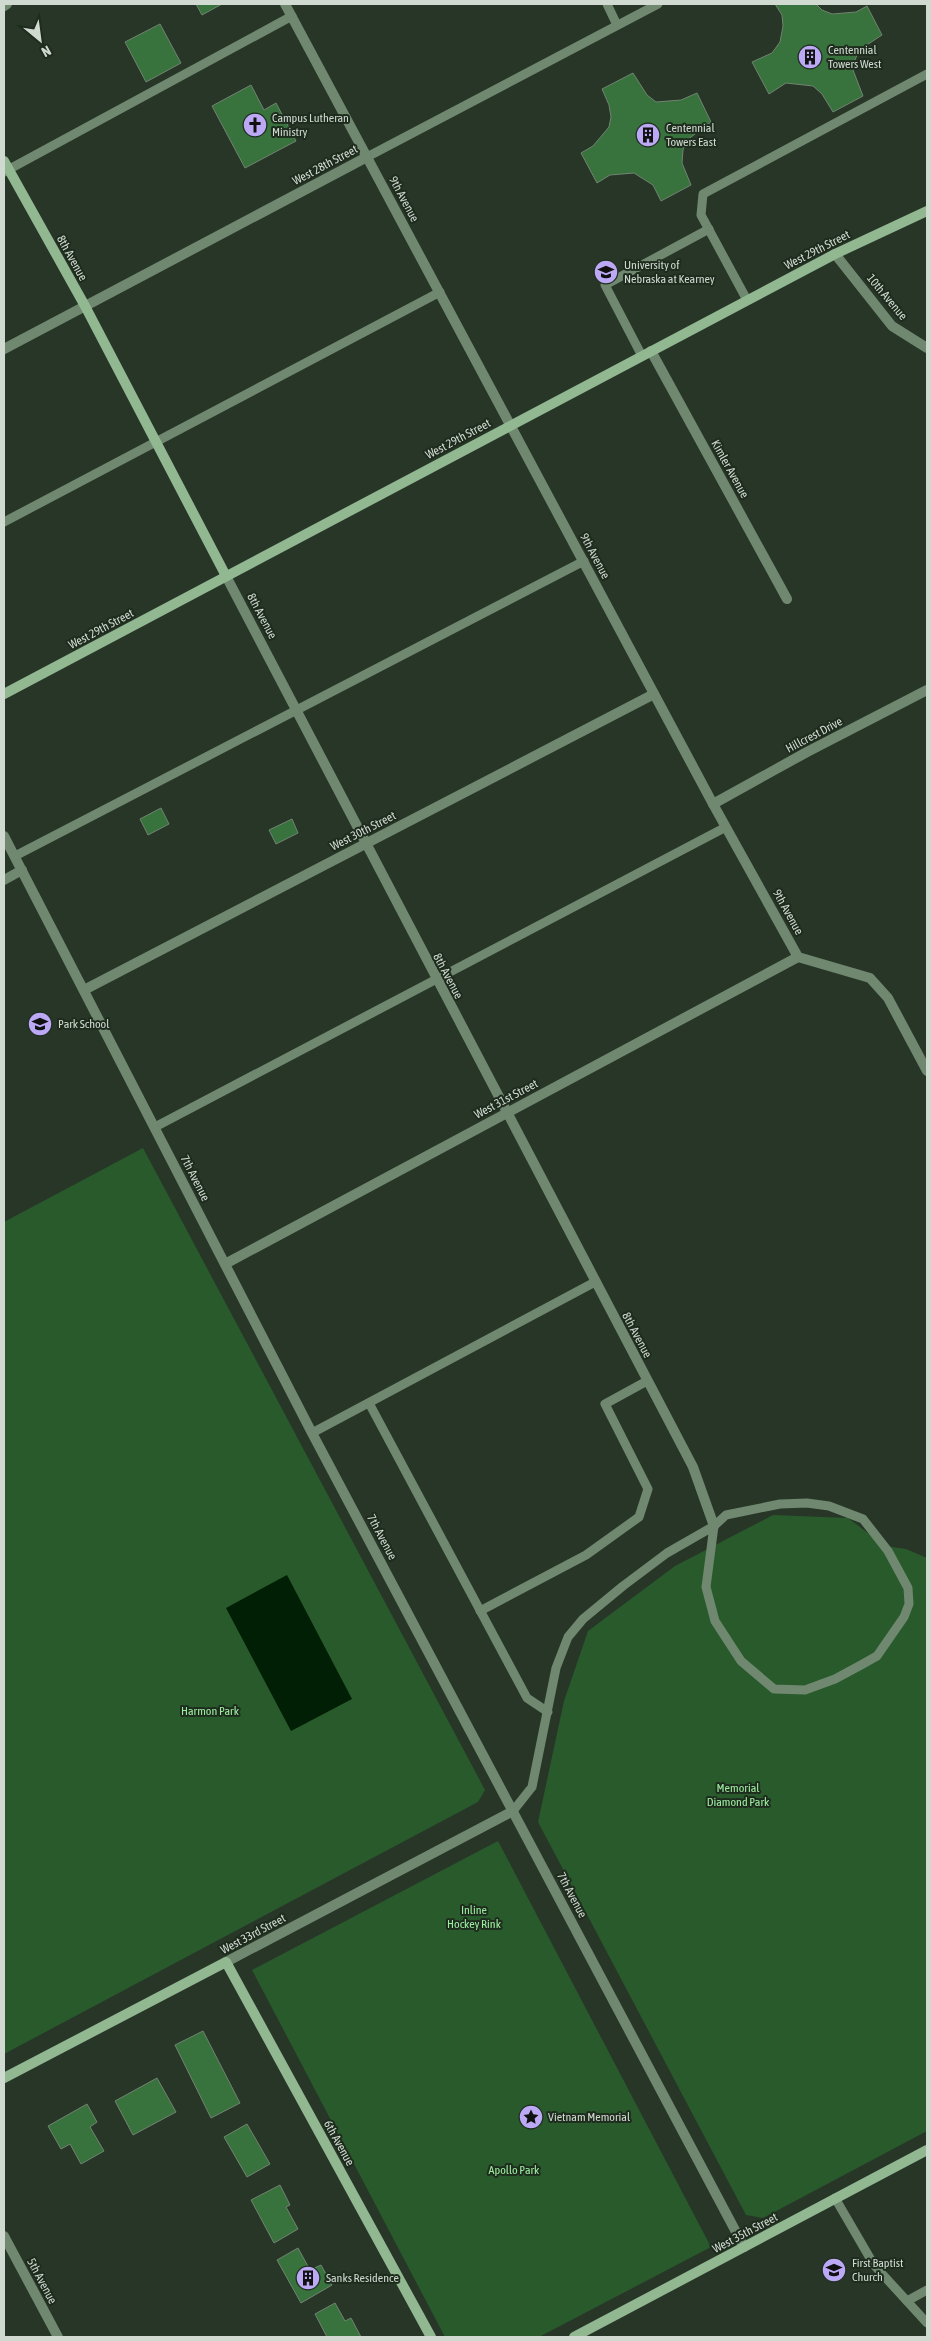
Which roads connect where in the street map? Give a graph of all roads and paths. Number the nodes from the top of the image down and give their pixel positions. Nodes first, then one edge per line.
1 (7, 4) edge
2 (285, 4) edge
3 (607, 4) edge
4 (658, 4) edge
5 (4, 6) edge
6 (292, 16) junction
7 (617, 25) junction
8 (927, 74) edge
9 (367, 157) junction
10 (5, 167) edge
11 (927, 211) edge
12 (709, 229) junction
13 (835, 254) junction
14 (440, 292) junction
15 (747, 300) junction
16 (84, 306) junction
17 (927, 348) edge
18 (4, 349) edge
19 (646, 354) junction
20 (510, 426) junction
21 (158, 442) junction
22 (4, 522) edge
23 (584, 561) junction
24 (226, 576) junction
25 (787, 599) dead end
26 (927, 690) edge
27 (4, 694) edge
28 (654, 694) junction
29 (298, 711) junction
30 (713, 804) junction
31 (726, 828) junction
32 (4, 836) edge
33 (365, 844) junction
34 (15, 856) junction
35 (22, 870) junction
36 (4, 880) edge
37 (798, 957) junction
38 (436, 980) junction
39 (84, 990) junction
40 (927, 1070) edge
41 (506, 1113) junction
42 (154, 1127) junction
43 (225, 1264) junction
44 (595, 1282) junction
45 (647, 1381) junction
46 (369, 1403) junction
47 (312, 1433) junction
48 (714, 1526) junction
49 (480, 1611) junction
50 (548, 1712) junction
51 (513, 1811) junction
52 (226, 1962) junction
53 (4, 2078) edge
54 (927, 2150) edge
55 (835, 2198) junction
56 (4, 2236) edge
57 (744, 2247) junction
58 (927, 2290) edge
59 (907, 2301) junction
60 (927, 2323) edge
61 (58, 2337) edge
62 (431, 2337) edge
63 (574, 2337) edge

1 - 5 street
2 - 6 street, 9th Avenue
3 - 7 lane
4 - 7 lane, West 28th Street
6 - 9 street, 9th Avenue
6 - 10 lane
7 - 9 lane, West 28th Street
8 - 12 lane
9 - 14 street, 9th Avenue
9 - 16 street, West 28th Street
10 - 16 street, 8th Avenue
11 - 13 street, West 29th Street
12 - 15 lane
12 - 19 lane
13 - 15 street, West 29th Street
13 - 17 street, 10th Avenue
14 - 20 street, 9th Avenue
14 - 21 lane
15 - 19 street, West 29th Street
16 - 18 street, West 28th Street
16 - 21 street, 8th Avenue
19 - 20 street, West 29th Street
19 - 25 street, Kimler Avenue
20 - 23 street, 9th Avenue
20 - 24 street, West 29th Street
21 - 22 lane
21 - 24 street, 8th Avenue
23 - 28 street, 9th Avenue
23 - 29 lane
24 - 27 street, West 29th Street
24 - 29 street, 8th Avenue
26 - 30 street, Hillcrest Drive
28 - 30 street, 9th Avenue
28 - 33 street, West 30th Street
29 - 33 street, 8th Avenue
29 - 34 lane
30 - 31 street, 9th Avenue
31 - 37 street, 9th Avenue
31 - 38 lane
32 - 34 street, 7th Avenue
33 - 38 street, 8th Avenue
33 - 39 street, West 30th Street
34 - 35 street, 7th Avenue
35 - 36 street
35 - 39 street, 7th Avenue
37 - 40 street
37 - 41 street, West 31st Street
38 - 41 street, 8th Avenue
38 - 42 lane
39 - 42 street, 7th Avenue
41 - 43 street, West 31st Street
41 - 44 street, 8th Avenue
42 - 43 street, 7th Avenue
43 - 47 street, 7th Avenue
44 - 45 street, 8th Avenue
44 - 46 lane
45 - 48 street, 8th Avenue
45 - 49 lane
46 - 47 lane
46 - 49 lane
47 - 51 street, 7th Avenue
48 - 48 lane
48 - 50 lane
49 - 50 lane
50 - 51 lane
51 - 52 street, West 33rd Street
51 - 57 street, 7th Avenue
52 - 53 street, West 33rd Street
52 - 62 street, 6th Avenue
54 - 55 street, West 35th Street
55 - 57 street, West 35th Street
55 - 59 lane
56 - 61 street, 5th Avenue
57 - 63 street, West 35th Street
58 - 59 lane
59 - 60 lane

